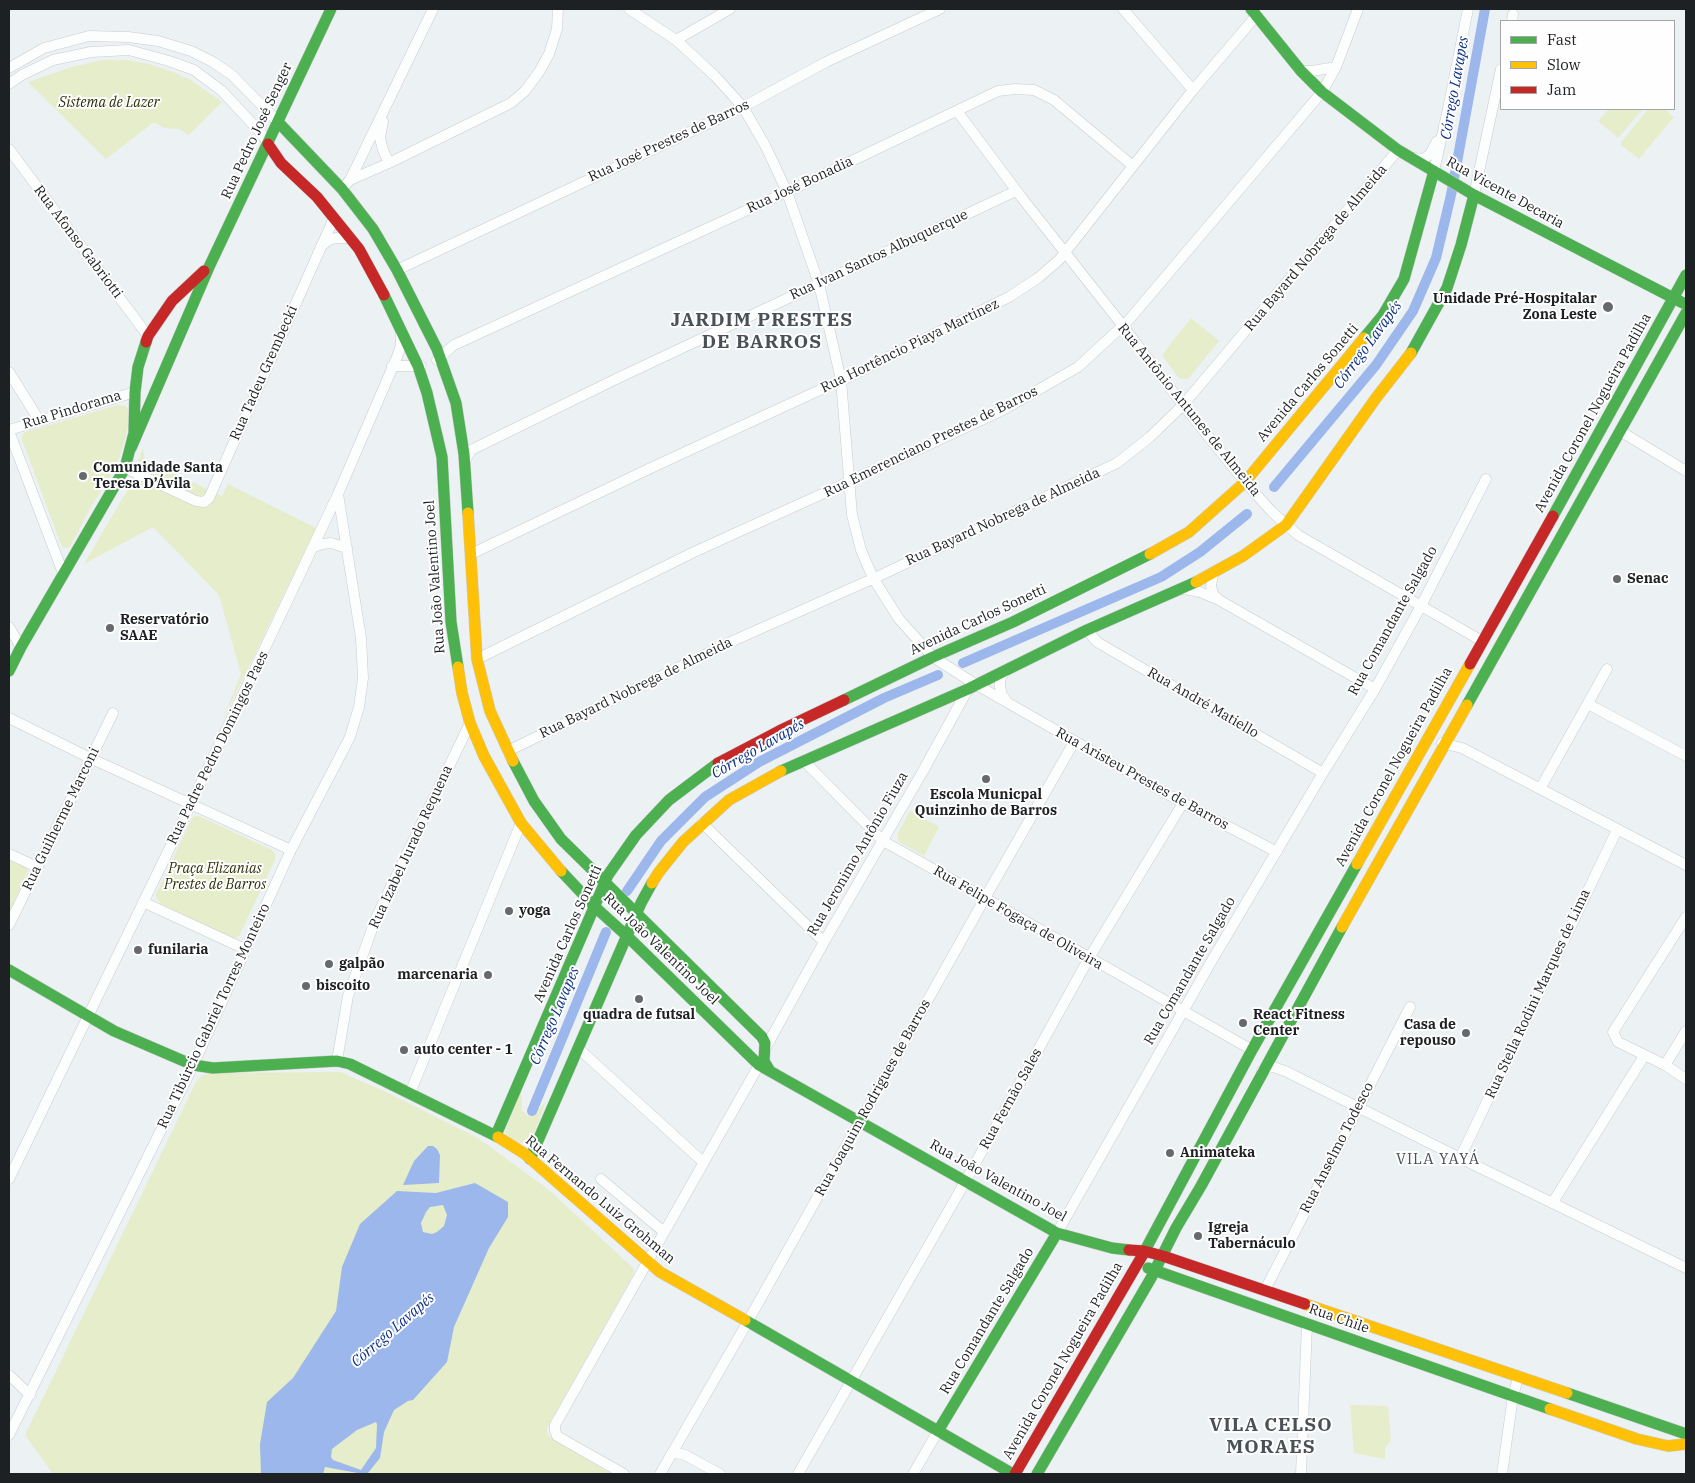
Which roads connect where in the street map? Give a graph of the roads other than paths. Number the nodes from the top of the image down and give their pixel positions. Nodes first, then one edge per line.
1 (331, 9) edge
2 (433, 9) edge
3 (558, 9) edge
4 (629, 9) edge
5 (730, 9) edge
6 (940, 9) edge
7 (1123, 9) edge
8 (1358, 9) edge
9 (1468, 9) edge
10 (1254, 12) edge
11 (676, 40) junction
12 (1336, 66) junction
13 (9, 68) edge
14 (1301, 71) junction
15 (1500, 73) edge
16 (9, 84) edge
17 (1193, 90) junction
18 (1322, 92) junction
19 (388, 103) junction
20 (743, 107) junction
21 (1448, 109) junction
22 (957, 111) junction
23 (279, 122) junction
24 (297, 143) junction
25 (268, 144) junction
26 (9, 148) edge
27 (1398, 150) junction
28 (1411, 158) junction
29 (389, 162) junction
30 (281, 163) junction
31 (1132, 166) junction
32 (256, 169) junction
33 (1438, 174) junction
34 (350, 180) junction
35 (342, 189) junction
36 (1016, 191) junction
37 (787, 192) junction
38 (1470, 193) junction
39 (1497, 207) junction
40 (334, 218) junction
41 (1467, 224) junction
42 (349, 238) junction
43 (321, 246) junction
44 (1064, 254) junction
45 (209, 267) junction
46 (396, 270) junction
47 (1686, 275) edge
48 (818, 284) junction
49 (1674, 299) junction
50 (172, 301) junction
51 (1686, 305) edge
52 (1686, 313) edge
53 (188, 316) junction
54 (1123, 326) junction
55 (402, 329) junction
56 (148, 336) junction
57 (454, 345) junction
58 (426, 354) junction
59 (392, 366) junction
60 (9, 372) edge
61 (136, 376) junction
62 (841, 380) junction
63 (155, 385) junction
64 (135, 392) junction
65 (1183, 405) junction
66 (39, 420) junction
67 (9, 430) edge
68 (1620, 431) junction
69 (131, 448) junction
70 (464, 454) junction
71 (442, 460) junction
72 (125, 468) junction
73 (1686, 471) edge
74 (1486, 478) dead end
75 (849, 482) junction
76 (1248, 485) junction
77 (338, 494) junction
78 (1286, 525) junction
79 (314, 547) junction
80 (347, 548) junction
81 (471, 554) junction
82 (63, 574) junction
83 (1213, 574) junction
84 (873, 578) junction
85 (1182, 589) junction
86 (1219, 600) junction
87 (1421, 606) junction
88 (9, 627) edge
89 (1087, 630) junction
90 (1482, 641) junction
91 (21, 647) junction
92 (933, 657) junction
93 (477, 659) junction
94 (1008, 669) junction
95 (1607, 669) dead end
96 (9, 671) edge
97 (972, 687) junction
98 (1374, 689) junction
99 (1007, 703) junction
100 (1588, 704) junction
101 (112, 713) dead end
102 (9, 718) edge
103 (470, 723) junction
104 (1432, 731) junction
105 (1446, 738) junction
106 (1074, 742) junction
107 (508, 751) junction
108 (1686, 756) edge
109 (90, 758) junction
110 (804, 761) junction
111 (1323, 772) junction
112 (1540, 788) junction
113 (1183, 803) junction
114 (191, 804) junction
115 (521, 823) junction
116 (702, 823) junction
117 (1617, 830) junction
118 (883, 841) junction
119 (291, 850) junction
120 (1277, 852) junction
121 (9, 854) edge
122 (1686, 865) edge
123 (37, 867) junction
124 (605, 883) junction
125 (985, 898) junction
126 (143, 902) junction
127 (595, 907) junction
128 (636, 914) junction
129 (1686, 917) edge
130 (9, 925) edge
131 (627, 936) junction
132 (824, 942) junction
133 (245, 949) junction
134 (1089, 958) junction
135 (9, 970) edge
136 (1410, 1007) dead end
137 (1182, 1012) junction
138 (88, 1017) junction
139 (1686, 1031) edge
140 (773, 1033) junction
141 (761, 1035) junction
142 (578, 1048) junction
143 (1274, 1049) junction
144 (764, 1050) junction
145 (1252, 1050) junction
146 (1644, 1056) junction
147 (754, 1060) junction
148 (337, 1061) junction
149 (1665, 1065) junction
150 (193, 1066) junction
151 (770, 1071) junction
152 (1262, 1071) junction
153 (1286, 1071) junction
154 (1686, 1079) edge
155 (410, 1093) junction
156 (1358, 1108) junction
157 (861, 1121) junction
158 (496, 1135) junction
159 (527, 1156) junction
160 (1460, 1158) junction
161 (704, 1162) junction
162 (9, 1179) edge
163 (601, 1179) dead end
164 (965, 1182) junction
165 (1553, 1202) junction
166 (1176, 1228) junction
167 (664, 1232) junction
168 (1057, 1233) junction
169 (1112, 1248) junction
170 (1144, 1251) junction
171 (1163, 1256) junction
172 (648, 1263) junction
173 (1137, 1263) junction
174 (1686, 1268) edge
175 (1202, 1270) junction
176 (1155, 1271) junction
177 (1265, 1290) junction
178 (748, 1323) junction
179 (1308, 1324) junction
180 (9, 1375) edge
181 (1518, 1378) junction
182 (851, 1380) junction
183 (30, 1394) junction
184 (1513, 1396) junction
185 (1671, 1428) junction
186 (938, 1431) junction
187 (1686, 1434) edge
188 (9, 1435) edge
189 (1686, 1444) edge
190 (1668, 1446) junction
191 (671, 1454) junction
192 (624, 1474) edge
193 (660, 1474) edge
194 (720, 1474) edge
195 (798, 1474) edge
196 (913, 1474) edge
197 (1014, 1474) edge
198 (1037, 1474) edge
199 (1301, 1474) edge
200 (1502, 1474) edge

1 - 23 street, Rua Pedro José Senger
2 - 19 street
3 - 29 street
4 - 11 street, Rua Aristeu Prestes de Barros
5 - 11 street
6 - 20 street, Rua José Prestes de Barros
7 - 17 street
8 - 12 street, Rua Emerenciano Prestes de Barros
9 - 21 street, Avenida Carlos Sonetti
10 - 14 street, Rua Vicente Decaria
10 - 17 street, Rua Hortêncio Piaya Martinez
11 - 20 street, Rua Aristeu Prestes de Barros
12 - 14 street
12 - 18 street, Rua Emerenciano Prestes de Barros
13 - 23 street
14 - 18 street, Rua Vicente Decaria
15 - 38 street
16 - 25 street
17 - 31 street, Rua Hortêncio Piaya Martinez
18 - 27 street, Rua Vicente Decaria
18 - 54 street, Rua Emerenciano Prestes de Barros
19 - 29 street
19 - 34 street
20 - 37 street, Rua Aristeu Prestes de Barros
20 - 46 street, Rua José Prestes de Barros
21 - 28 street, Avenida Carlos Sonetti
21 - 33 street, Avenida Carlos Sonetti
22 - 31 street, Rua José Bonadia
22 - 36 street, Rua Antônio Antunes de Almeida
22 - 37 street, Rua José Bonadia
23 - 24 street, Rua João Valentino Joel
23 - 25 street, Rua Pedro José Senger
24 - 30 street
24 - 35 street, Rua João Valentino Joel
25 - 30 street, Rua João Valentino Joel
25 - 32 street, Rua Pedro José Senger
26 - 56 street, Rua Afonso Gabriotti
27 - 28 street, Rua Vicente Decaria
27 - 65 street, Rua Bayard Nobrega de Almeida
28 - 33 street, Rua Vicente Decaria
29 - 34 street
30 - 32 street
30 - 40 street, Rua João Valentino Joel
31 - 44 street, Rua Hortêncio Piaya Martinez
32 - 45 street, Rua Pedro José Senger
33 - 38 street, Rua Vicente Decaria
33 - 76 street, Avenida Carlos Sonetti
34 - 35 street
35 - 46 street, Rua João Valentino Joel
36 - 44 street, Rua Antônio Antunes de Almeida
36 - 48 street, Rua Ivan Santos Albuquerque
37 - 48 street, Rua Aristeu Prestes de Barros
37 - 57 street, Rua José Bonadia
38 - 39 street, Rua Vicente Decaria
38 - 41 street
39 - 41 street
39 - 49 street, Rua Vicente Decaria
40 - 42 street, Rua João Valentino Joel
40 - 43 street, Rua Tadeu Grembecki
41 - 78 street
42 - 43 street
42 - 55 street, Rua João Valentino Joel
43 - 72 street, Rua Tadeu Grembecki
44 - 54 street, Rua Antônio Antunes de Almeida
44 - 62 street, Rua Hortêncio Piaya Martinez
45 - 50 street, Rua Pedro José Senger
45 - 53 street, Rua Pedro José Senger
46 - 58 street, Rua João Valentino Joel
47 - 49 street, Avenida Coronel Nogueira Padilha
48 - 62 street, Rua Aristeu Prestes de Barros
48 - 70 street, Rua Ivan Santos Albuquerque
49 - 51 street
49 - 90 street, Avenida Coronel Nogueira Padilha
50 - 53 street
50 - 56 street, Rua Pedro José Senger
52 - 68 street
53 - 63 street, Rua Pedro José Senger
54 - 65 street, Rua Antônio Antunes de Almeida
54 - 75 street, Rua Emerenciano Prestes de Barros
55 - 58 street, Rua João Valentino Joel
55 - 59 street, Rua Padre Pedro Domingos Paes
56 - 61 street, Rua Pedro José Senger
57 - 58 street, Rua José Bonadia
57 - 58 street
58 - 59 street, Rua Padre Pedro Domingos Paes
58 - 59 street
58 - 70 street, Rua João Valentino Joel
58 - 71 street, Rua João Valentino Joel
59 - 77 street, Rua Padre Pedro Domingos Paes
60 - 66 street
61 - 63 street
61 - 64 street, Rua Pedro José Senger
62 - 75 street, Rua Aristeu Prestes de Barros
62 - 81 street, Rua Hortêncio Piaya Martinez
63 - 64 street
63 - 69 street, Rua Pedro José Senger
64 - 66 street, Rua Pindorama
64 - 69 street, Rua Pedro José Senger
65 - 76 street, Rua Antônio Antunes de Almeida
65 - 84 street, Rua Bayard Nobrega de Almeida
66 - 67 street, Rua Pindorama
67 - 82 street
68 - 73 street
68 - 105 street
69 - 72 street, Rua Pedro José Senger
70 - 71 street
70 - 71 street
70 - 81 street, Rua João Valentino Joel
71 - 103 street, Rua João Valentino Joel
72 - 82 street, Rua Pedro José Senger
74 - 87 street, Rua Comandante Salgado
75 - 84 street, Rua Aristeu Prestes de Barros
75 - 93 street, Rua Emerenciano Prestes de Barros
76 - 78 street, Rua Antônio Antunes de Almeida
76 - 92 street, Avenida Carlos Sonetti
77 - 79 street, Rua Padre Pedro Domingos Paes
77 - 80 street, Rua Tibúrcio Gabriel Torres Monteiro
78 - 83 street
78 - 87 street, Rua Antônio Antunes de Almeida
79 - 80 street
79 - 114 street, Rua Padre Pedro Domingos Paes
80 - 119 street, Rua Tibúrcio Gabriel Torres Monteiro
81 - 93 street, Rua João Valentino Joel
82 - 91 street, Rua Pedro José Senger
83 - 85 street
83 - 86 street
84 - 92 street, Rua Aristeu Prestes de Barros
84 - 107 street, Rua Bayard Nobrega de Almeida
85 - 86 street
85 - 89 street
86 - 98 street
87 - 90 street, Rua Antônio Antunes de Almeida
87 - 98 street, Rua Comandante Salgado
88 - 91 street
89 - 94 street
89 - 111 street, Rua André Matiello
90 - 104 street, Avenida Coronel Nogueira Padilha
91 - 96 street, Rua Pedro José Senger
92 - 97 street, Rua Aristeu Prestes de Barros
92 - 124 street, Avenida Carlos Sonetti
93 - 107 street, Rua João Valentino Joel
94 - 97 street
94 - 99 street
95 - 100 street
97 - 99 street, Rua Aristeu Prestes de Barros
97 - 110 street
97 - 118 street, Rua Jeronimo Antônio Fiuza
98 - 111 street, Rua Comandante Salgado
99 - 106 street, Rua Aristeu Prestes de Barros
100 - 108 street
100 - 112 street
101 - 109 street, Rua Guilherme Marconi
102 - 109 street
103 - 115 street, Rua João Valentino Joel
103 - 148 street, Rua Izabel Jurado Requena
104 - 105 street
104 - 145 street, Avenida Coronel Nogueira Padilha
105 - 112 street
105 - 143 street
106 - 113 street, Rua Aristeu Prestes de Barros
106 - 125 street, Rua Joaquim Rodrigues de Barros
107 - 124 street, Rua João Valentino Joel
109 - 114 street
109 - 123 street, Rua Guilherme Marconi
110 - 116 street
110 - 118 street, Rua Felipe Fogaça de Oliveira
111 - 120 street, Rua Comandante Salgado
112 - 117 street
113 - 120 street, Rua Aristeu Prestes de Barros
113 - 134 street, Rua Fernão Sales
114 - 119 street
114 - 126 street, Rua Padre Pedro Domingos Paes
115 - 127 street, Rua João Valentino Joel
115 - 155 street
116 - 128 street
116 - 132 street
117 - 122 street
117 - 160 street, Rua Stella Rodini Marques de Lima
118 - 125 street, Rua Felipe Fogaça de Oliveira
118 - 132 street, Rua Jeronimo Antônio Fiuza
119 - 133 street, Rua Tibúrcio Gabriel Torres Monteiro
120 - 137 street, Rua Comandante Salgado
121 - 123 street
123 - 130 street, Rua Guilherme Marconi
124 - 127 street, Avenida Carlos Sonetti
124 - 128 street, Rua João Valentino Joel
125 - 134 street, Rua Felipe Fogaça de Oliveira
125 - 157 street, Rua Joaquim Rodrigues de Barros
126 - 133 street
126 - 138 street, Rua Padre Pedro Domingos Paes
127 - 131 street, Rua João Valentino Joel
127 - 158 street, Avenida Carlos Sonetti
128 - 131 street
128 - 141 street, Rua João Valentino Joel
129 - 146 street
131 - 142 street
131 - 147 street, Rua João Valentino Joel
132 - 140 street, Rua Jeronimo Antônio Fiuza
133 - 150 street, Rua Tibúrcio Gabriel Torres Monteiro
134 - 137 street, Rua Felipe Fogaça de Oliveira
134 - 164 street, Rua Fernão Sales
135 - 138 street, Rua Fernando Luiz Grohman
136 - 156 street, Rua Anselmo Todesco
137 - 145 street, Rua Felipe Fogaça de Oliveira
137 - 168 street, Rua Comandante Salgado
138 - 150 street, Rua Fernando Luiz Grohman
138 - 162 street, Rua Padre Pedro Domingos Paes
139 - 149 street
140 - 141 street
140 - 144 street, Rua Jeronimo Antônio Fiuza
141 - 144 street
141 - 147 street
142 - 159 street
142 - 161 street
143 - 152 street
143 - 153 street
144 - 147 street
144 - 151 street
145 - 170 street, Avenida Coronel Nogueira Padilha
146 - 149 street
146 - 165 street
147 - 151 street, Rua João Valentino Joel
147 - 161 street
148 - 150 street, Rua Fernando Luiz Grohman
148 - 155 street, Rua Fernando Luiz Grohman
149 - 154 street
150 - 183 street, Rua Tibúrcio Gabriel Torres Monteiro
151 - 157 street, Rua João Valentino Joel
152 - 153 street
152 - 166 street
153 - 156 street
155 - 158 street, Rua Fernando Luiz Grohman
156 - 160 street
156 - 177 street, Rua Anselmo Todesco
157 - 164 street, Rua João Valentino Joel
157 - 178 street, Rua Joaquim Rodrigues de Barros
158 - 159 street, Rua Fernando Luiz Grohman
159 - 172 street, Rua Fernando Luiz Grohman
160 - 165 street
161 - 167 street
163 - 167 street
164 - 168 street, Rua João Valentino Joel
164 - 182 street, Rua Fernão Sales
165 - 174 street
166 - 171 street
166 - 175 street
167 - 172 street
168 - 169 street, Rua João Valentino Joel
168 - 186 street, Rua Comandante Salgado
169 - 170 street, Rua João Valentino Joel
169 - 173 street, Rua João Valentino Joel
170 - 171 street
170 - 173 street, Avenida Coronel Nogueira Padilha
171 - 175 street, Rua Chile
171 - 176 street
172 - 178 street, Rua Fernando Luiz Grohman
172 - 192 street
173 - 176 street, Avenida Coronel Nogueira Padilha
173 - 197 street, Avenida Coronel Nogueira Padilha
175 - 177 street, Rua Chile
176 - 179 street, Rua Chile
176 - 198 street
177 - 181 street, Rua Chile
178 - 182 street, Rua Fernando Luiz Grohman
178 - 191 street, Rua Joaquim Rodrigues de Barros
179 - 184 street, Rua Chile
179 - 199 street
180 - 183 street
181 - 184 street
181 - 185 street, Rua Chile
182 - 186 street, Rua Fernando Luiz Grohman
182 - 195 street, Rua Fernão Sales
183 - 188 street, Rua Tibúrcio Gabriel Torres Monteiro
184 - 190 street, Rua Chile
184 - 200 street
185 - 187 street, Rua Chile
185 - 190 street
186 - 196 street, Rua Comandante Salgado
186 - 197 street, Rua Fernando Luiz Grohman
189 - 190 street, Rua Chile
191 - 193 street, Rua Joaquim Rodrigues de Barros
191 - 194 street

